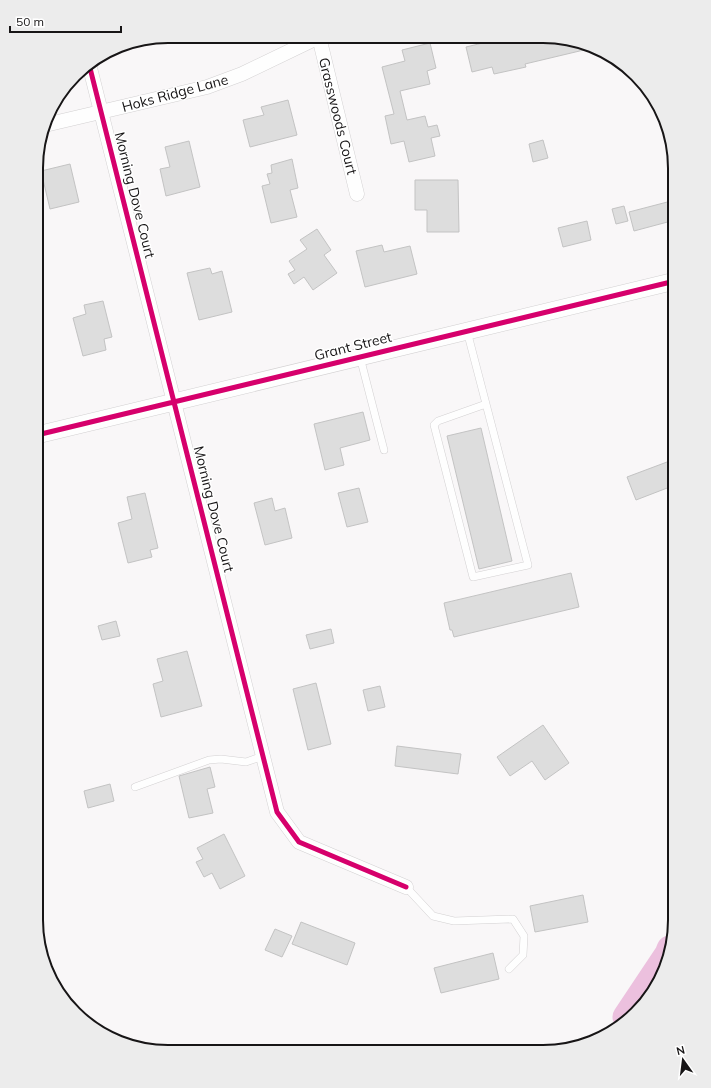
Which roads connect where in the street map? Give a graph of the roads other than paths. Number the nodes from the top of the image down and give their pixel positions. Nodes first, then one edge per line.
1 (307, 43) edge
2 (321, 43) edge
3 (91, 70) edge
4 (101, 112) junction
5 (52, 123) edge
6 (357, 194) dead end
7 (668, 283) edge
8 (467, 331) junction
9 (360, 357) junction
10 (175, 402) junction
11 (486, 404) junction
12 (43, 434) edge
13 (384, 450) dead end
14 (263, 756) junction
15 (136, 787) dead end
16 (406, 887) joint
17 (509, 969) dead end

1 - 4 street, Hoks Ridge Lane
2 - 6 street, Grasswoods Court
3 - 4 street, Morning Dove Court
4 - 5 street, Hoks Ridge Lane
4 - 10 street, Morning Dove Court
7 - 8 street, Grant Street
8 - 9 street, Grant Street
8 - 11 lane
9 - 10 street, Grant Street
9 - 13 lane
10 - 12 street, Grant Street
10 - 14 street, Morning Dove Court
11 - 11 lane
14 - 15 lane
14 - 16 street, Morning Dove Court
16 - 17 lane

